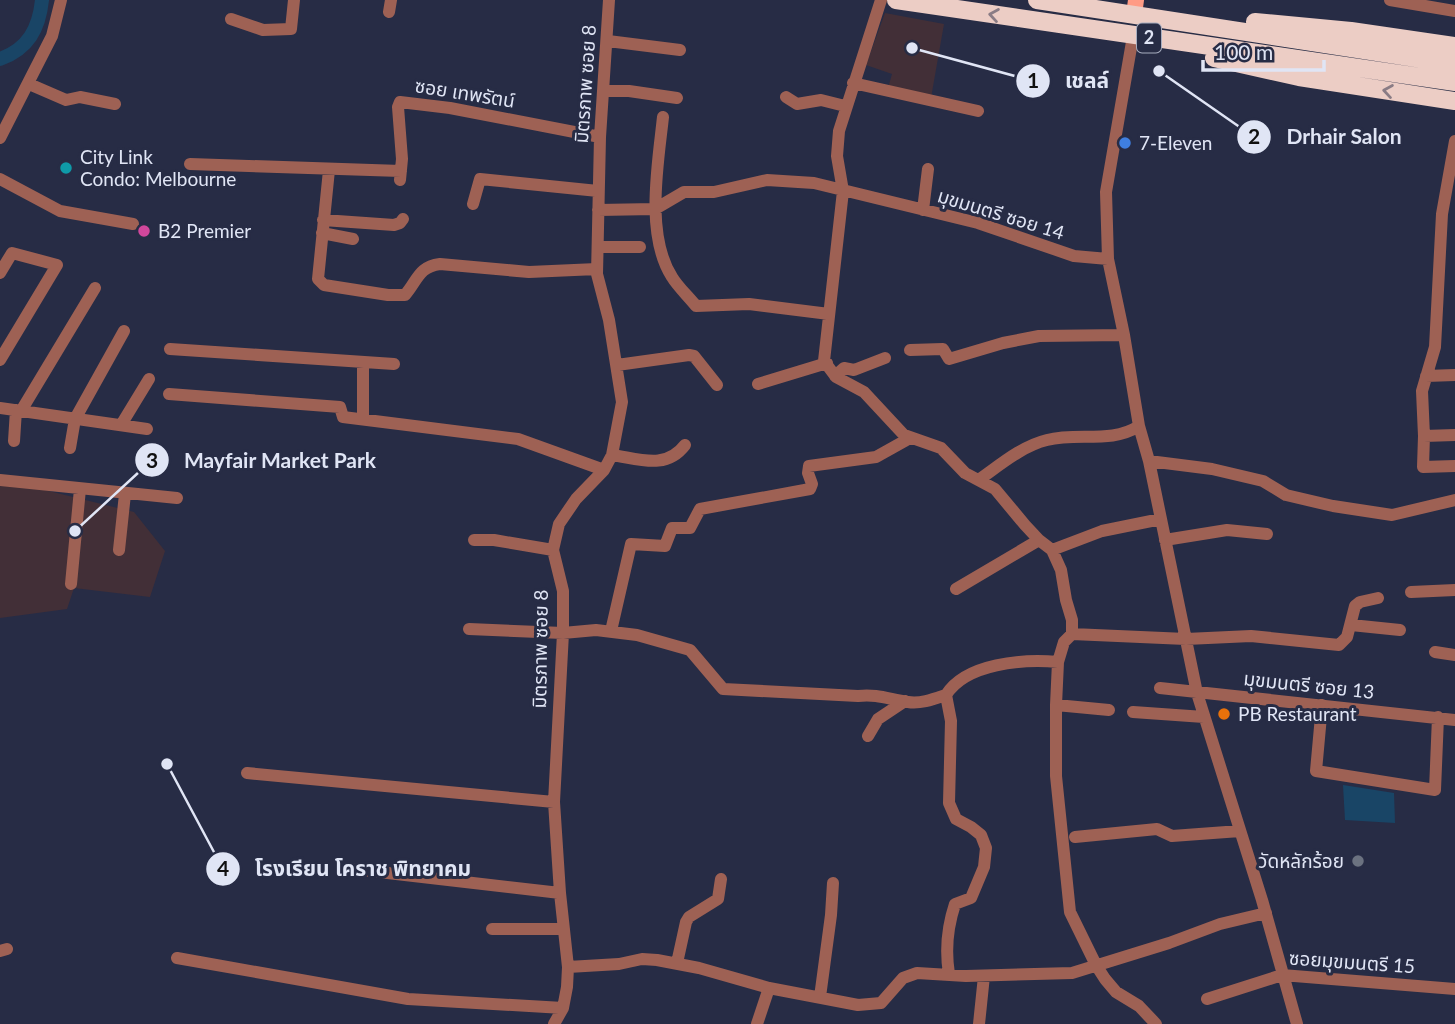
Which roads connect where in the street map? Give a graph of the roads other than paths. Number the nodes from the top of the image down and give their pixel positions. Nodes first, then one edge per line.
1 (61, 0) edge
2 (294, 0) edge
3 (610, 0) edge
4 (881, 0) edge
5 (896, 0) edge
6 (1037, 0) edge
7 (1390, 0) edge
8 (1135, 7) edge
9 (1455, 10) edge
10 (231, 19) dead end
11 (1207, 26) junction
12 (1133, 36) junction
13 (608, 41) junction
14 (1455, 46) edge
15 (1203, 47) junction
16 (680, 50) dead end
17 (1455, 64) edge
18 (1455, 82) edge
19 (853, 83) junction
20 (29, 85) junction
21 (603, 91) junction
22 (786, 97) dead end
23 (677, 98) dead end
24 (1455, 101) edge
25 (115, 104) dead end
26 (845, 106) junction
27 (978, 111) dead end
28 (663, 117) dead end
29 (600, 137) junction
30 (0, 138) edge
31 (1455, 141) edge
32 (191, 164) dead end
33 (928, 169) dead end
34 (329, 170) junction
35 (0, 178) edge
36 (598, 191) junction
37 (843, 191) junction
38 (473, 204) dead end
39 (655, 209) junction
40 (598, 210) junction
41 (923, 210) junction
42 (403, 219) dead end
43 (323, 220) junction
44 (133, 224) dead end
45 (322, 233) junction
46 (353, 239) dead end
47 (597, 247) junction
48 (640, 247) dead end
49 (1108, 259) junction
50 (597, 269) junction
51 (0, 273) edge
52 (96, 288) dead end
53 (829, 314) junction
54 (124, 331) dead end
55 (1124, 335) junction
56 (170, 349) dead end
57 (910, 350) dead end
58 (885, 358) dead end
59 (0, 360) edge
60 (363, 363) junction
61 (827, 363) junction
62 (394, 364) dead end
63 (617, 365) junction
64 (1455, 375) edge
65 (835, 376) junction
66 (1426, 376) junction
67 (149, 379) dead end
68 (758, 384) dead end
69 (718, 385) dead end
70 (169, 394) dead end
71 (0, 408) edge
72 (19, 411) junction
73 (363, 418) junction
74 (75, 419) junction
75 (121, 425) junction
76 (1139, 426) junction
77 (147, 429) dead end
78 (1455, 435) edge
79 (1424, 436) junction
80 (910, 438) junction
81 (14, 441) dead end
82 (685, 445) dead end
83 (70, 447) dead end
84 (612, 455) junction
85 (1149, 461) junction
86 (1455, 466) edge
87 (604, 470) junction
88 (980, 479) junction
89 (0, 480) edge
90 (80, 489) junction
91 (125, 494) junction
92 (177, 498) dead end
93 (1455, 500) edge
94 (1161, 519) junction
95 (1267, 534) dead end
96 (474, 540) dead end
97 (1039, 540) junction
98 (1166, 540) junction
99 (119, 550) dead end
100 (553, 550) junction
101 (1052, 550) junction
102 (71, 584) dead end
103 (956, 589) dead end
104 (1455, 590) edge
105 (1411, 592) dead end
106 (1378, 598) dead end
107 (1351, 625) junction
108 (469, 629) dead end
109 (1400, 630) dead end
110 (611, 631) junction
111 (563, 634) junction
112 (1073, 634) junction
113 (1186, 639) junction
114 (1435, 652) dead end
115 (1455, 655) edge
116 (1058, 662) junction
117 (1160, 688) dead end
118 (1197, 693) junction
119 (946, 695) junction
120 (905, 701) junction
121 (1056, 705) junction
122 (1322, 705) junction
123 (1109, 710) dead end
124 (1133, 712) dead end
125 (1204, 717) junction
126 (1438, 717) junction
127 (1455, 720) edge
128 (868, 736) dead end
129 (247, 773) dead end
130 (554, 802) junction
131 (1240, 831) junction
132 (1075, 836) dead end
133 (353, 869) dead end
134 (721, 879) dead end
135 (833, 883) dead end
136 (560, 892) junction
137 (1266, 913) junction
138 (492, 929) dead end
139 (563, 929) junction
140 (177, 958) dead end
141 (677, 963) junction
142 (1096, 965) junction
143 (568, 967) junction
144 (949, 974) junction
145 (1282, 975) junction
146 (984, 976) junction
147 (769, 988) junction
148 (1455, 989) edge
149 (820, 997) junction
150 (1208, 999) dead end
151 (563, 1008) junction
152 (554, 1024) edge
153 (757, 1024) edge
154 (978, 1024) edge
155 (1156, 1024) edge
156 (1297, 1024) edge

1 - 20 street
2 - 10 street
3 - 13 street, มิตรภาพ ซอย 8
4 - 19 street
12 -> 5 highway, 2
6 - 8 highway, 2
7 - 9 street
8 - 11 highway, 2
11 - 14 highway
11 - 17 highway, 2
12 - 15 highway, 2
12 - 49 street
13 - 16 street
13 - 21 street, มิตรภาพ ซอย 8
15 - 18 highway, 2
24 -> 15 highway
19 - 26 street
19 - 27 street
20 - 25 street
20 - 30 street
21 - 23 street
21 - 29 street, มิตรภาพ ซอย 8
22 - 26 street
26 - 37 street
28 - 39 street
29 - 34 street, ซอย เทพรัตน์
29 - 36 street, มิตรภาพ ซอย 8
31 - 66 street
32 - 34 street
33 - 41 street
34 - 43 street
35 - 44 street
36 - 38 street
36 - 40 street, มิตรภาพ ซอย 8
37 - 39 street, มุขมนตรี ซอย 14
37 - 41 street, มุขมนตรี ซอย 14
37 - 53 street
39 - 40 street
39 - 53 street
40 - 47 street, มิตรภาพ ซอย 8
41 - 49 street, มุขมนตรี ซอย 14
42 - 43 street
43 - 45 street
45 - 46 street
45 - 50 street
47 - 48 street
47 - 50 street, มิตรภาพ ซอย 8
49 - 55 street
50 - 63 street, มิตรภาพ ซอย 8
51 - 59 street
52 - 72 street
53 - 61 street
54 - 74 street
55 - 57 street
55 - 76 street
56 - 60 street
58 - 65 street
60 - 62 street
60 - 73 street
61 - 65 street
61 - 68 street
63 - 69 street
63 - 84 street, มิตรภาพ ซอย 8
64 - 66 street
65 - 80 street
66 - 79 street
67 - 75 street
70 - 73 street
71 - 72 street
72 - 74 street
72 - 81 street
73 - 87 street
74 - 75 street
74 - 83 street
75 - 77 street
76 - 85 street
76 - 88 street
78 - 79 street
79 - 86 street
80 - 88 street
80 - 110 street
82 - 84 street
84 - 87 street, มิตรภาพ ซอย 8
85 - 93 street
85 - 94 street
87 - 100 street, มิตรภาพ ซอย 8
88 - 97 street
89 - 90 street
90 - 91 street
90 - 102 street
91 - 92 street
91 - 99 street
94 - 98 street
94 - 101 street
95 - 98 street
96 - 100 street
97 - 101 street
97 - 103 street
98 - 113 street
100 - 111 street, มิตรภาพ ซอย 8
101 - 112 street
104 - 105 street
106 - 107 street
107 - 109 street
107 - 113 street
108 - 111 street
110 - 111 street
110 - 120 street
111 - 130 street, มิตรภาพ ซอย 8
112 - 113 street
112 - 116 street
113 - 118 street
114 - 115 street
116 - 119 street
116 - 121 street
117 - 118 street, มุขมนตรี ซอย 13
118 - 122 street, มุขมนตรี ซอย 13
118 - 125 street
119 - 120 street
119 - 144 street
120 - 128 street
121 - 123 street
121 - 142 street
122 - 126 street, มุขมนตรี ซอย 13
122 - 126 street
124 - 125 street
125 - 131 street
126 - 127 street, มุขมนตรี ซอย 13
129 - 130 street
130 - 136 street, มิตรภาพ ซอย 8
131 - 132 street
131 - 137 street
133 - 136 street
134 - 141 street
135 - 149 street
136 - 139 street, มิตรภาพ ซอย 8
137 - 142 street
137 - 145 street
138 - 139 street
139 - 143 street, มิตรภาพ ซอย 8
140 - 151 street
141 - 143 street
141 - 147 street
142 - 146 street
142 - 155 street
143 - 151 street, มิตรภาพ ซอย 8
144 - 146 street
144 - 149 street
145 - 148 street, ซอยมุขมนตรี 15
145 - 150 street, ซอยมุขมนตรี 15
145 - 156 street
146 - 154 street
147 - 149 street
147 - 153 street
151 - 152 street, มิตรภาพ ซอย 8

